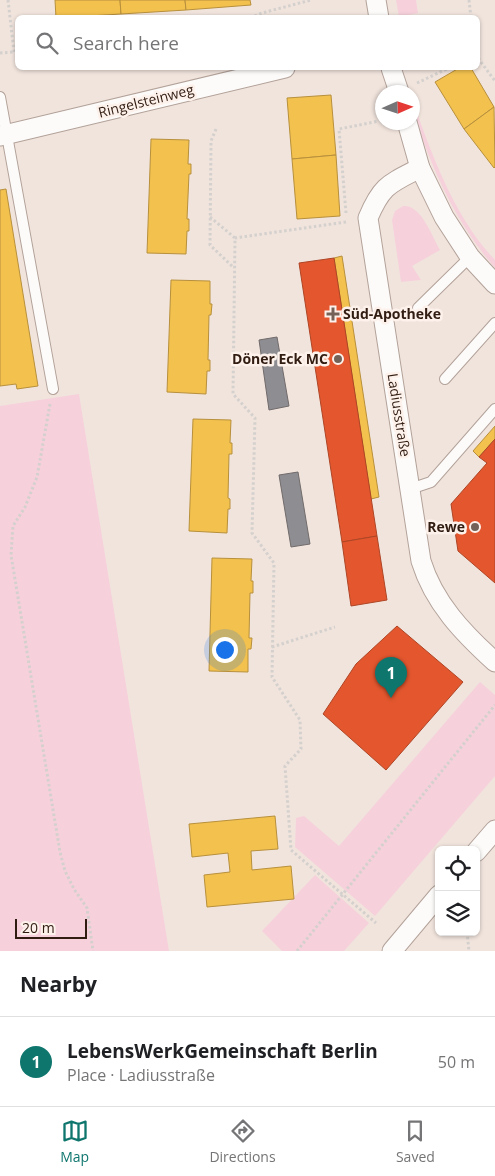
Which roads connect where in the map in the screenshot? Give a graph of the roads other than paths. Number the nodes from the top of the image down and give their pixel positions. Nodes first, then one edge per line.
1 (376, 0) edge
2 (378, 15) edge
3 (277, 70) edge
4 (392, 70) edge
5 (402, 85) edge
6 (0, 97) edge
7 (409, 130) edge
8 (4, 136) edge
9 (420, 168) junction
10 (470, 256) junction
11 (495, 284) edge
12 (418, 308) dead end
13 (495, 323) edge
14 (445, 379) dead end
15 (53, 389) road end
16 (495, 408) edge
17 (410, 490) junction
18 (495, 662) edge
19 (495, 830) edge
20 (480, 847) edge
21 (435, 900) edge
22 (392, 951) edge

1 - 2 street
3 - 8 street, Ringelsteinweg
4 - 5 street
6 - 8 lane
7 - 9 street
8 - 15 lane
9 - 10 street
9 - 17 street, Ladiusstraße
10 - 11 street
10 - 12 lane
13 - 14 lane
16 - 17 lane
17 - 18 street, Ladiusstraße
19 - 20 street
21 - 22 street

